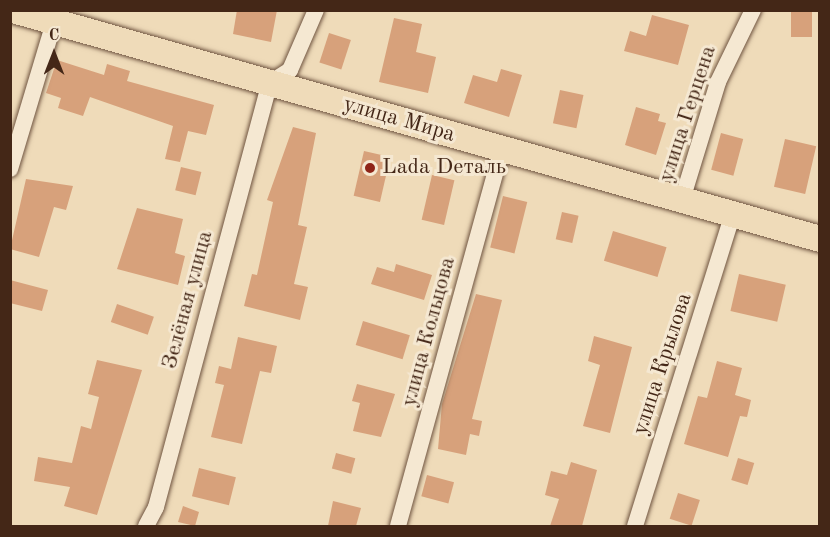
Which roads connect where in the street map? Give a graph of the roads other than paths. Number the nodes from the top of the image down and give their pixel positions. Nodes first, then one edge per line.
1 (13, 10) edge
2 (316, 10) edge
3 (753, 10) edge
4 (54, 22) junction
5 (270, 83) junction
6 (502, 149) junction
7 (10, 169) edge
8 (682, 200) junction
9 (733, 214) junction
10 (819, 239) edge
11 (146, 526) edge
12 (398, 526) edge
13 (635, 526) edge

1 - 4 main road, улица Мира
2 - 5 street
3 - 8 street, улица Герцена
4 - 5 main road, улица Мира
4 - 7 street
5 - 6 main road, улица Мира
5 - 11 street, Зелёная улица
6 - 8 main road, улица Мира
6 - 12 street, улица Кольцова
8 - 9 main road, улица Мира
9 - 10 main road, улица Мира
9 - 13 street, улица Крылова

